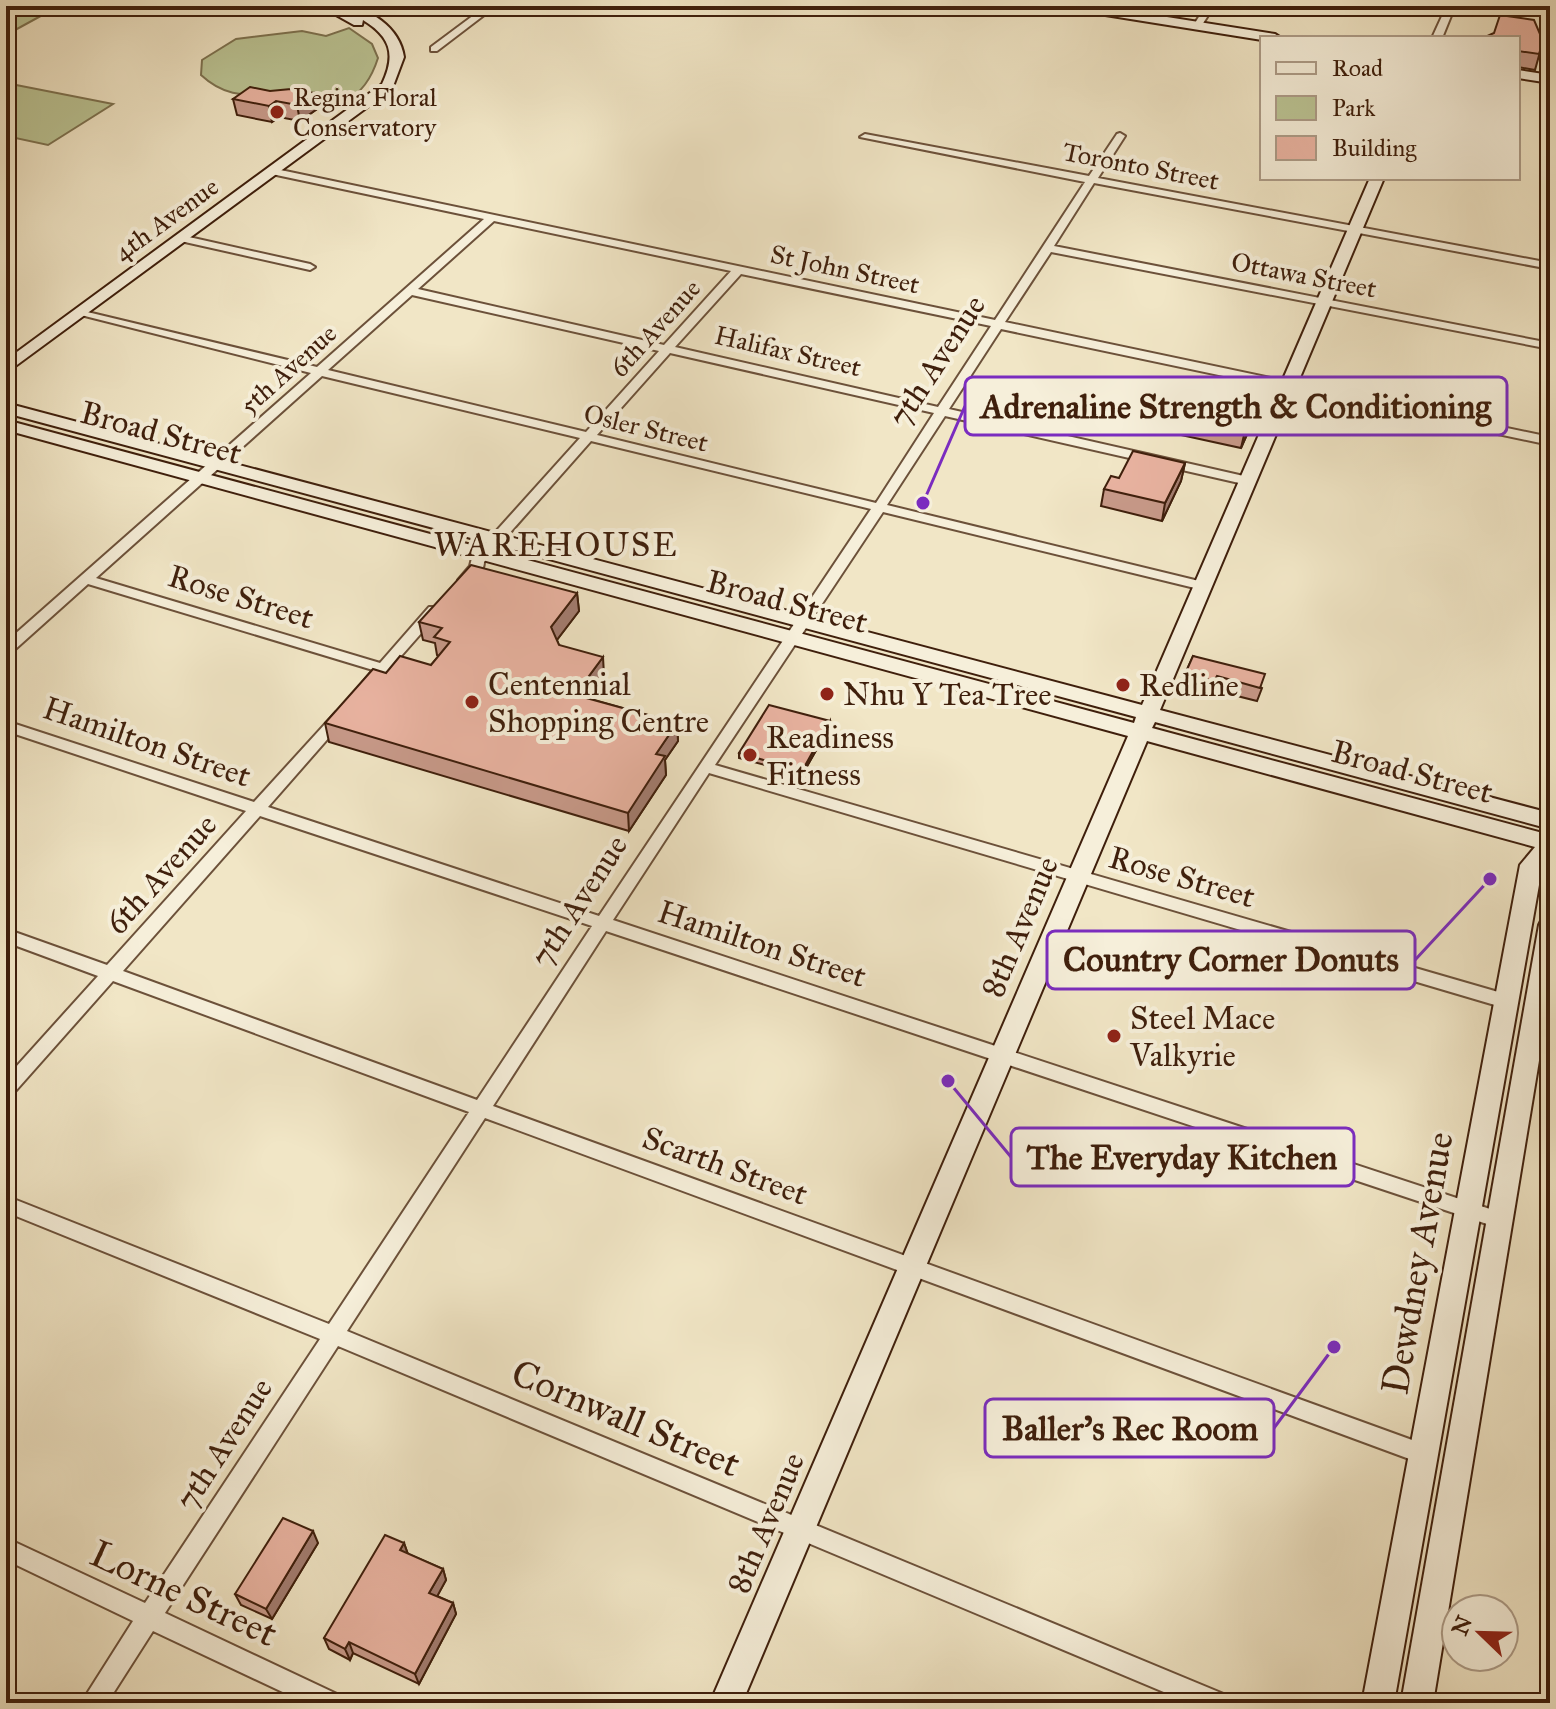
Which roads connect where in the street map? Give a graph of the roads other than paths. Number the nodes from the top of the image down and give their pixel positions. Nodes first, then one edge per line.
1 (326, 6) edge
2 (347, 6) edge
3 (492, 6) edge
4 (1074, 6) edge
5 (1210, 6) edge
6 (1408, 6) edge
7 (1450, 9) edge
8 (1197, 26) junction
9 (1262, 36) edge
10 (1438, 36) edge
11 (434, 49) dead end
12 (1520, 77) edge
13 (1550, 82) edge
14 (354, 108) junction
15 (1120, 136) dead end
16 (865, 137) dead end
17 (271, 171) junction
18 (1093, 179) junction
19 (1376, 180) edge
20 (492, 218) junction
21 (1356, 228) junction
22 (180, 238) junction
23 (1049, 248) junction
24 (1550, 266) edge
25 (310, 267) dead end
26 (739, 269) junction
27 (411, 291) junction
28 (1324, 302) junction
29 (79, 313) junction
30 (1000, 323) junction
31 (1550, 346) edge
32 (668, 348) junction
33 (6, 368) edge
34 (320, 373) junction
35 (1289, 384) junction
36 (6, 408) edge
37 (942, 412) junction
38 (6, 425) edge
39 (588, 438) junction
40 (1550, 441) edge
41 (218, 463) junction
42 (202, 477) junction
43 (1248, 481) junction
44 (879, 508) junction
45 (486, 551) junction
46 (85, 579) junction
47 (1203, 586) junction
48 (444, 598) edge
49 (799, 629) junction
50 (6, 650) edge
51 (382, 668) junction
52 (1145, 722) junction
53 (6, 726) edge
54 (705, 767) junction
55 (255, 811) junction
56 (1550, 829) edge
57 (1079, 876) junction
58 (602, 924) junction
59 (1550, 925) edge
60 (6, 935) edge
61 (109, 974) junction
62 (1505, 1001) junction
63 (1003, 1054) junction
64 (6, 1090) edge
65 (481, 1109) junction
66 (6, 1204) edge
67 (1467, 1210) junction
68 (1499, 1220) junction
69 (912, 1266) junction
70 (333, 1335) junction
71 (1423, 1454) junction
72 (800, 1529) junction
73 (6, 1549) edge
74 (149, 1616) junction
75 (93, 1703) edge
76 (331, 1703) edge
77 (726, 1703) edge
78 (1218, 1703) edge
79 (1378, 1703) edge
80 (1417, 1703) edge

1 - 14 main road
2 - 14 main road
3 - 11 street
4 - 8 main road
5 - 8 street
6 - 7 street
7 - 10 street
8 - 9 main road
12 - 13 main road
14 - 17 main road, 4th Avenue
15 - 18 street, 7th Avenue
16 - 18 street, Toronto Street
17 - 20 street, St John Street
17 - 22 main road, 4th Avenue
18 - 21 street, Toronto Street
18 - 23 street, 7th Avenue
19 - 21 main road, 8th Avenue
20 - 26 street, St John Street
20 - 27 street, 5th Avenue
21 - 24 street, Toronto Street
21 - 28 main road, 8th Avenue
22 - 25 street
22 - 29 main road, 4th Avenue
23 - 28 street, Ottawa Street
23 - 30 street, 7th Avenue
26 - 30 street, St John Street
26 - 32 street, 6th Avenue
27 - 32 street, Halifax Street
27 - 34 street, 5th Avenue
28 - 31 street, Ottawa Street
28 - 35 main road, 8th Avenue
29 - 33 main road, 4th Avenue
29 - 34 street, Osler Street
30 - 35 street, St John Street
30 - 37 street, 7th Avenue
32 - 37 street, Halifax Street
32 - 39 street, 6th Avenue
34 - 39 street, Osler Street
34 - 41 street, 5th Avenue
35 - 40 street, St John Street
35 - 43 main road, 8th Avenue
36 - 41 main road, Broad Street
37 - 43 street, Halifax Street
37 - 44 street, 7th Avenue
38 - 42 main road, Broad Street
39 - 44 street, Osler Street
39 - 45 street, 6th Avenue
41 - 42 street, 5th Avenue
41 - 45 main road, Broad Street
42 - 45 main road, Broad Street
42 - 46 street, 5th Avenue
43 - 47 main road, 8th Avenue
44 - 47 street, Osler Street
44 - 49 street, 7th Avenue
45 - 49 main road, Broad Street
46 - 50 street, 5th Avenue
46 - 51 street, Rose Street
47 - 52 main road, 8th Avenue
48 - 51 street, 6th Avenue
49 - 52 main road, Broad Street
49 - 54 street, 7th Avenue
51 - 55 street, 6th Avenue
52 - 56 main road, Broad Street
52 - 57 main road, 8th Avenue
53 - 55 street, Hamilton Street
54 - 57 street, Rose Street
54 - 58 street, 7th Avenue
55 - 58 street, Hamilton Street
55 - 61 street, 6th Avenue
56 - 62 main road, Dewdney Avenue
57 - 62 street, Rose Street
57 - 63 main road, 8th Avenue
58 - 63 street, Hamilton Street
58 - 65 street, 7th Avenue
59 - 68 main road
60 - 61 street, Scarth Street
61 - 64 street, 6th Avenue
61 - 65 street, Scarth Street
62 - 67 main road, Dewdney Avenue
63 - 67 street, Hamilton Street
63 - 69 main road, 8th Avenue
65 - 69 street, Scarth Street
65 - 70 street, 7th Avenue
66 - 70 street, Cornwall Street
67 - 68 street, Hamilton Street
67 - 71 main road, Dewdney Avenue
68 - 80 main road
69 - 71 street, Scarth Street
69 - 72 main road, 8th Avenue
70 - 72 street, Cornwall Street
70 - 74 street, 7th Avenue
71 - 79 main road, Dewdney Avenue
72 - 77 main road, 8th Avenue
72 - 78 street, Cornwall Street
73 - 74 street, Lorne Street
74 - 75 street, 7th Avenue
74 - 76 street, Lorne Street

